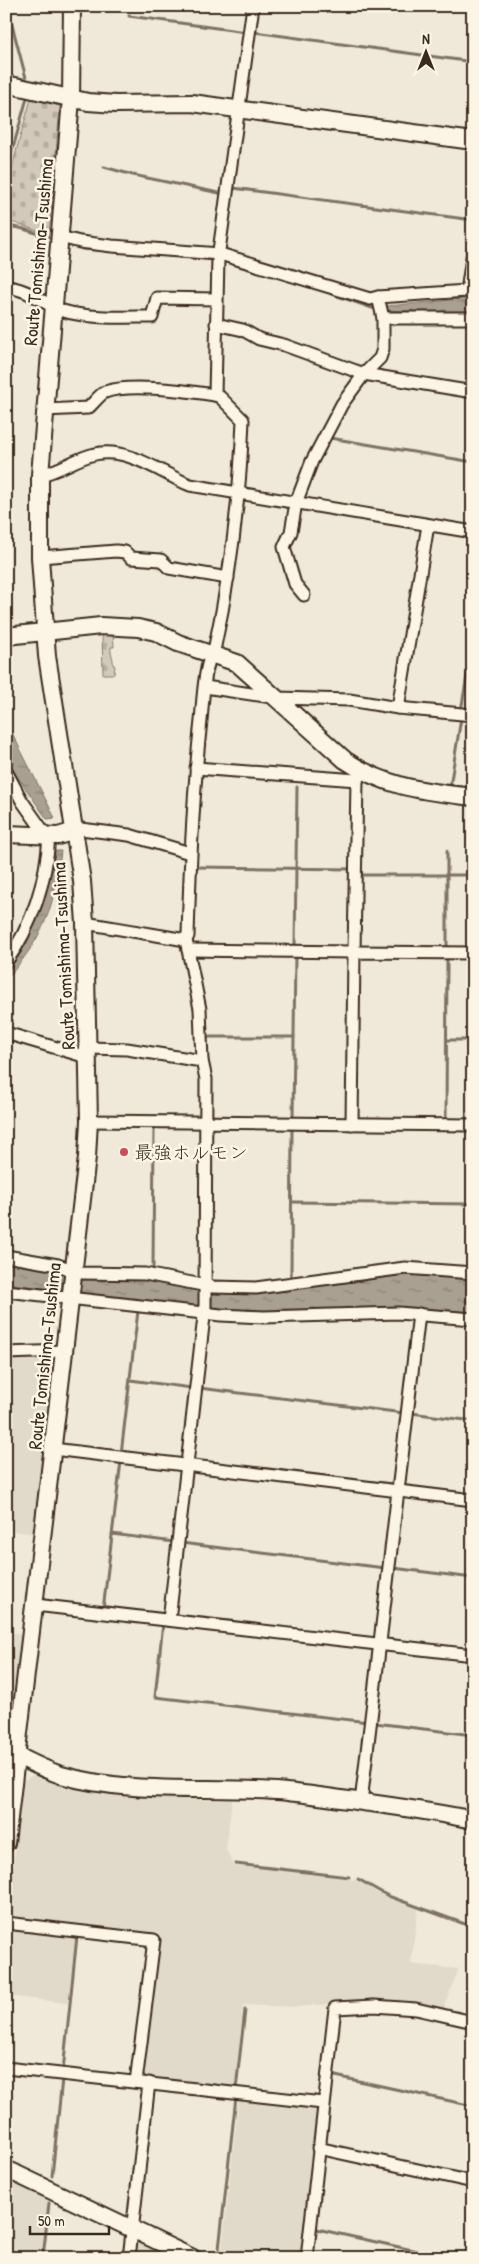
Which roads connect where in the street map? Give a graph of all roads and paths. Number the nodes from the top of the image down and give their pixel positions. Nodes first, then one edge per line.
1 (72, 6) edge
2 (253, 6) edge
3 (6, 84) edge
4 (71, 99) junction
5 (239, 110) junction
6 (473, 141) edge
7 (60, 237) junction
8 (473, 251) edge
9 (220, 254) junction
10 (6, 288) edge
11 (470, 291) edge
12 (216, 299) junction
13 (379, 299) junction
14 (54, 307) junction
15 (383, 315) junction
16 (473, 318) edge
17 (216, 324) junction
18 (364, 374) junction
19 (473, 392) edge
20 (215, 395) junction
21 (44, 410) junction
22 (40, 474) junction
23 (238, 494) junction
24 (296, 503) junction
25 (428, 525) junction
26 (473, 532) edge
27 (40, 556) junction
28 (228, 578) junction
29 (304, 595) dead end
30 (45, 633) junction
31 (6, 636) edge
32 (210, 654) junction
33 (205, 686) junction
34 (278, 698) junction
35 (398, 708) junction
36 (473, 715) edge
37 (196, 768) junction
38 (6, 771) edge
39 (359, 776) junction
40 (473, 797) edge
41 (75, 831) junction
42 (6, 834) edge
43 (47, 835) junction
44 (190, 853) junction
45 (85, 924) junction
46 (187, 945) junction
47 (354, 952) junction
48 (473, 953) edge
49 (6, 962) edge
50 (6, 1033) edge
51 (87, 1053) junction
52 (202, 1061) junction
53 (88, 1121) junction
54 (206, 1122) junction
55 (352, 1124) junction
56 (473, 1125) edge
57 (6, 1256) edge
58 (73, 1272) junction
59 (473, 1273) edge
60 (206, 1287) junction
61 (8, 1292) edge
62 (70, 1298) junction
63 (204, 1311) junction
64 (419, 1314) junction
65 (473, 1319) edge
66 (64, 1351) junction
67 (6, 1353) edge
68 (53, 1449) junction
69 (186, 1464) junction
70 (398, 1491) junction
71 (473, 1500) edge
72 (35, 1604) junction
73 (169, 1620) junction
74 (381, 1644) junction
75 (473, 1655) edge
76 (12, 1752) edge
77 (361, 1802) junction
78 (473, 1820) edge
79 (6, 1843) edge
80 (6, 1923) edge
81 (473, 2022) edge
82 (6, 2068) edge
83 (136, 2082) junction
84 (149, 2083) junction
85 (323, 2103) junction
86 (318, 2148) junction
87 (6, 2169) edge
88 (473, 2182) edge
89 (132, 2229) junction
90 (129, 2258) edge
91 (192, 2258) edge
92 (307, 2258) edge

1 - 4 main road, Route Tomishima-Tsushima
2 - 5 street
3 - 4 main road
4 - 5 main road
4 - 7 main road, Route Tomishima-Tsushima
5 - 6 main road
5 - 9 street
7 - 9 street
7 - 14 main road, Route Tomishima-Tsushima
8 - 11 street
9 - 12 street
9 - 13 street
10 - 14 street
11 - 13 street
12 - 14 street
12 - 17 street
13 - 15 street
14 - 21 main road, Route Tomishima-Tsushima
15 - 16 street
15 - 18 street
17 - 18 street
17 - 20 street
18 - 19 street
18 - 24 street
20 - 21 street
20 - 23 street
21 - 22 main road, Route Tomishima-Tsushima
22 - 23 street
22 - 27 main road, Route Tomishima-Tsushima
23 - 24 street
23 - 28 street
24 - 25 street
24 - 29 street
25 - 26 street
25 - 35 street
27 - 28 street
27 - 30 main road, Route Tomishima-Tsushima
28 - 32 street
30 - 31 main road
30 - 32 main road
30 - 41 main road, Route Tomishima-Tsushima
32 - 33 street
32 - 34 main road
33 - 34 street
33 - 37 street
34 - 35 street
34 - 39 main road
35 - 36 street
37 - 39 street
37 - 44 street
38 - 43 street
39 - 40 main road
39 - 47 street
41 - 43 main road
41 - 44 street
41 - 45 main road, Route Tomishima-Tsushima
42 - 43 main road
43 - 49 street
44 - 46 street
45 - 46 street
45 - 51 main road, Route Tomishima-Tsushima
46 - 47 street
46 - 52 street
47 - 48 street
47 - 55 street
50 - 51 street
51 - 52 street
51 - 53 main road, Route Tomishima-Tsushima
52 - 54 street
53 - 54 street
53 - 58 main road, Route Tomishima-Tsushima
54 - 55 street
54 - 60 street
55 - 56 street
57 - 58 street
58 - 60 street
58 - 62 main road, Route Tomishima-Tsushima
59 - 60 street
60 - 63 street
61 - 62 street
62 - 63 street
62 - 66 main road, Route Tomishima-Tsushima
63 - 64 street
63 - 69 street
64 - 65 street
64 - 70 street
66 - 67 street
66 - 68 main road, Route Tomishima-Tsushima
68 - 69 street
68 - 72 main road, Route Tomishima-Tsushima
69 - 70 street
69 - 73 street
70 - 71 street
70 - 74 street
72 - 73 street
72 - 76 main road, Route Tomishima-Tsushima
73 - 74 street
74 - 75 street
74 - 77 street
76 - 77 main road
76 - 79 main road, Route Tomishima-Tsushima
77 - 78 main road
80 - 83 street
81 - 85 street
82 - 83 street
83 - 84 street
84 - 85 street
84 - 89 street
85 - 86 street
86 - 88 street
86 - 92 street
87 - 89 main road
89 - 90 street
89 - 91 main road

